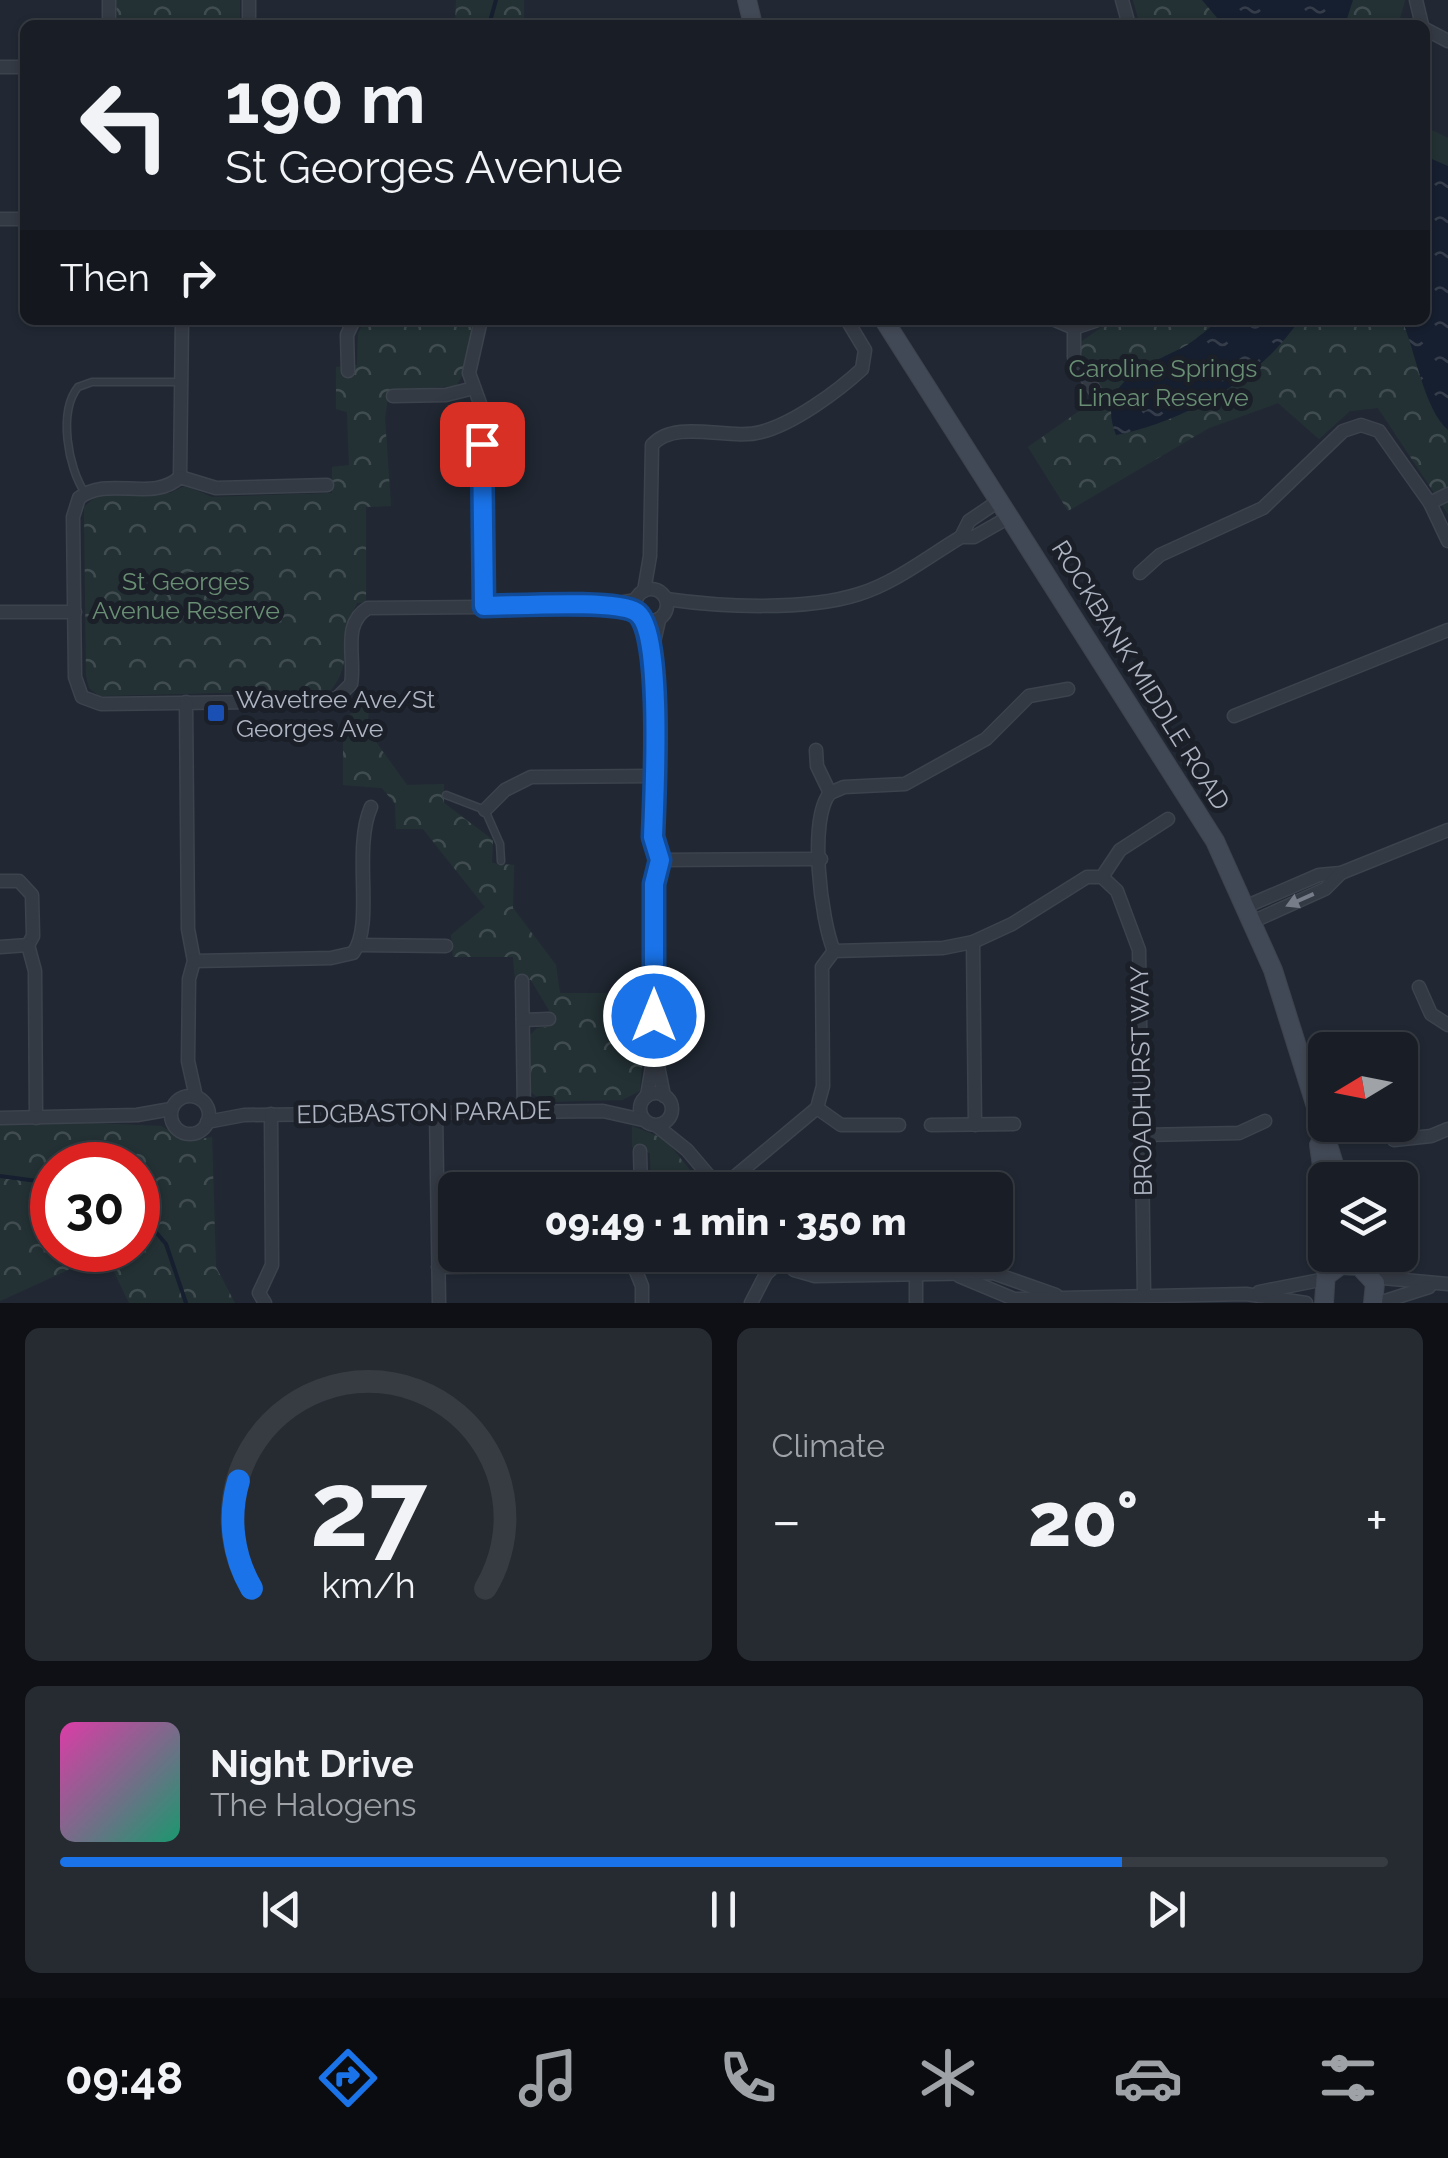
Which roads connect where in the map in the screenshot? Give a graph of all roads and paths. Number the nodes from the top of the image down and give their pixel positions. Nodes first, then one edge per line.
1 (182, 325) edge
2 (352, 325) edge
3 (480, 325) edge
4 (850, 325) edge
5 (887, 325) edge
6 (1067, 325) edge
7 (1083, 325) edge
8 (1074, 328) junction
9 (348, 371) dead end
10 (183, 382) junction
11 (474, 388) junction
12 (1095, 391) dead end
13 (393, 396) dead end
14 (180, 476) junction
15 (327, 485) dead end
16 (85, 493) junction
17 (1448, 494) edge
18 (1000, 500) junction
19 (1430, 503) junction
20 (1011, 516) junction
21 (961, 536) junction
22 (1448, 541) edge
23 (1140, 573) dead end
24 (651, 605) junction
25 (484, 606) junction
26 (0, 612) edge
27 (75, 612) junction
28 (1448, 630) edge
29 (1068, 688) dead end
30 (186, 702) junction
31 (1234, 716) dead end
32 (816, 750) dead end
33 (654, 776) junction
34 (830, 793) junction
35 (446, 795) dead end
36 (371, 807) dead end
37 (485, 810) junction
38 (1168, 819) dead end
39 (1448, 830) edge
40 (660, 860) junction
41 (821, 860) junction
42 (501, 861) dead end
43 (1102, 877) junction
44 (0, 881) edge
45 (1251, 913) junction
46 (973, 942) junction
47 (28, 945) junction
48 (359, 945) junction
49 (446, 946) dead end
50 (0, 947) edge
51 (834, 952) junction
52 (194, 961) junction
53 (522, 981) dead end
54 (1419, 987) dead end
55 (549, 1019) dead end
56 (523, 1020) junction
57 (1448, 1024) edge
58 (655, 1049) junction
59 (188, 1060) junction
60 (1308, 1080) edge
61 (664, 1096) junction
62 (644, 1099) junction
63 (201, 1101) junction
64 (817, 1108) junction
65 (174, 1110) junction
66 (524, 1111) junction
67 (604, 1111) junction
68 (436, 1112) junction
69 (272, 1114) junction
70 (671, 1114) junction
71 (244, 1115) junction
72 (0, 1118) edge
73 (36, 1118) junction
74 (1265, 1121) dead end
75 (208, 1122) junction
76 (650, 1123) junction
77 (1014, 1124) dead end
78 (899, 1125) dead end
79 (930, 1125) dead end
80 (975, 1125) junction
81 (1448, 1129) edge
82 (1143, 1136) junction
83 (1418, 1137) edge
84 (688, 1150) junction
85 (640, 1151) dead end
86 (641, 1172) edge
87 (706, 1172) edge
88 (741, 1172) edge
89 (438, 1267) edge
90 (438, 1272) edge
91 (638, 1272) edge
92 (768, 1272) edge
93 (801, 1272) edge
94 (1326, 1272) edge
95 (1336, 1272) edge
96 (1368, 1272) edge
97 (1385, 1272) edge
98 (916, 1276) junction
99 (959, 1276) junction
100 (1325, 1278) junction
101 (1442, 1284) edge
102 (1246, 1294) junction
103 (1144, 1295) junction
104 (1058, 1296) junction
105 (262, 1298) edge
106 (1224, 1299) edge
107 (439, 1303) edge
108 (642, 1303) edge
109 (751, 1303) edge
110 (916, 1303) edge
111 (1306, 1303) edge
112 (1324, 1303) edge
113 (1376, 1303) edge

1 - 10 street
2 - 9 street
3 - 11 street
4 - 24 street
5 - 18 street, ROCKBANK MIDDLE ROAD
6 - 8 street
7 - 8 street
8 - 12 street
10 - 14 street
10 - 16 lane
11 - 13 street
11 - 25 street
14 - 15 street
14 - 16 street
16 - 27 street
17 - 19 street
18 - 20 street, ROCKBANK MIDDLE ROAD
18 - 21 street
19 - 22 street
19 - 23 street
20 - 21 street
20 - 45 street, ROCKBANK MIDDLE ROAD
21 - 24 street
24 - 25 street
24 - 33 street
25 - 30 street
26 - 27 street
27 - 30 street
28 - 31 street
29 - 34 street
30 - 52 street
32 - 34 street
33 - 37 street
33 - 40 street
34 - 41 street
35 - 37 lane
36 - 48 street
37 - 42 lane
38 - 43 street
39 - 45 street
40 - 41 street
40 - 58 street
41 - 51 street
43 - 46 street
43 - 82 street, BROADHURST WAY
44 - 47 street
45 - 60 street, ROCKBANK MIDDLE ROAD
46 - 51 street
46 - 80 street
47 - 50 street
47 - 73 street
48 - 49 street
48 - 52 street
51 - 64 street
52 - 59 street
53 - 56 street
54 - 57 street
55 - 56 street
56 - 66 street
58 - 61 street, EDGBASTON PARADE
58 - 62 street
59 - 63 street
59 - 65 street
61 - 62 street, EDGBASTON PARADE
61 - 70 street, EDGBASTON PARADE
62 - 67 street, EDGBASTON PARADE
62 - 76 street
63 - 65 street
63 - 71 street, EDGBASTON PARADE
63 - 75 street
64 - 78 street
64 - 88 street
65 - 73 street
65 - 75 street, EDGBASTON PARADE
66 - 67 street, EDGBASTON PARADE
66 - 68 street, EDGBASTON PARADE
67 - 76 street, EDGBASTON PARADE
68 - 69 street, EDGBASTON PARADE
68 - 89 street
69 - 71 street, EDGBASTON PARADE
69 - 105 street
70 - 76 street
70 - 84 street, EDGBASTON PARADE
71 - 75 street, EDGBASTON PARADE
72 - 73 street
74 - 82 street
76 - 84 street, EDGBASTON PARADE
77 - 80 street
79 - 80 street
81 - 83 street
82 - 103 street, BROADHURST WAY
84 - 87 street, EDGBASTON PARADE
85 - 86 street
90 - 107 street
91 - 108 street
92 - 109 street
93 - 98 street
94 - 100 street
95 - 100 street
96 - 113 street
97 - 101 street
98 - 99 street
98 - 110 street
99 - 104 street
99 - 104 street
100 - 102 street
100 - 112 street
101 - 113 street
102 - 106 street
102 - 111 street
103 - 104 street
103 - 106 street

